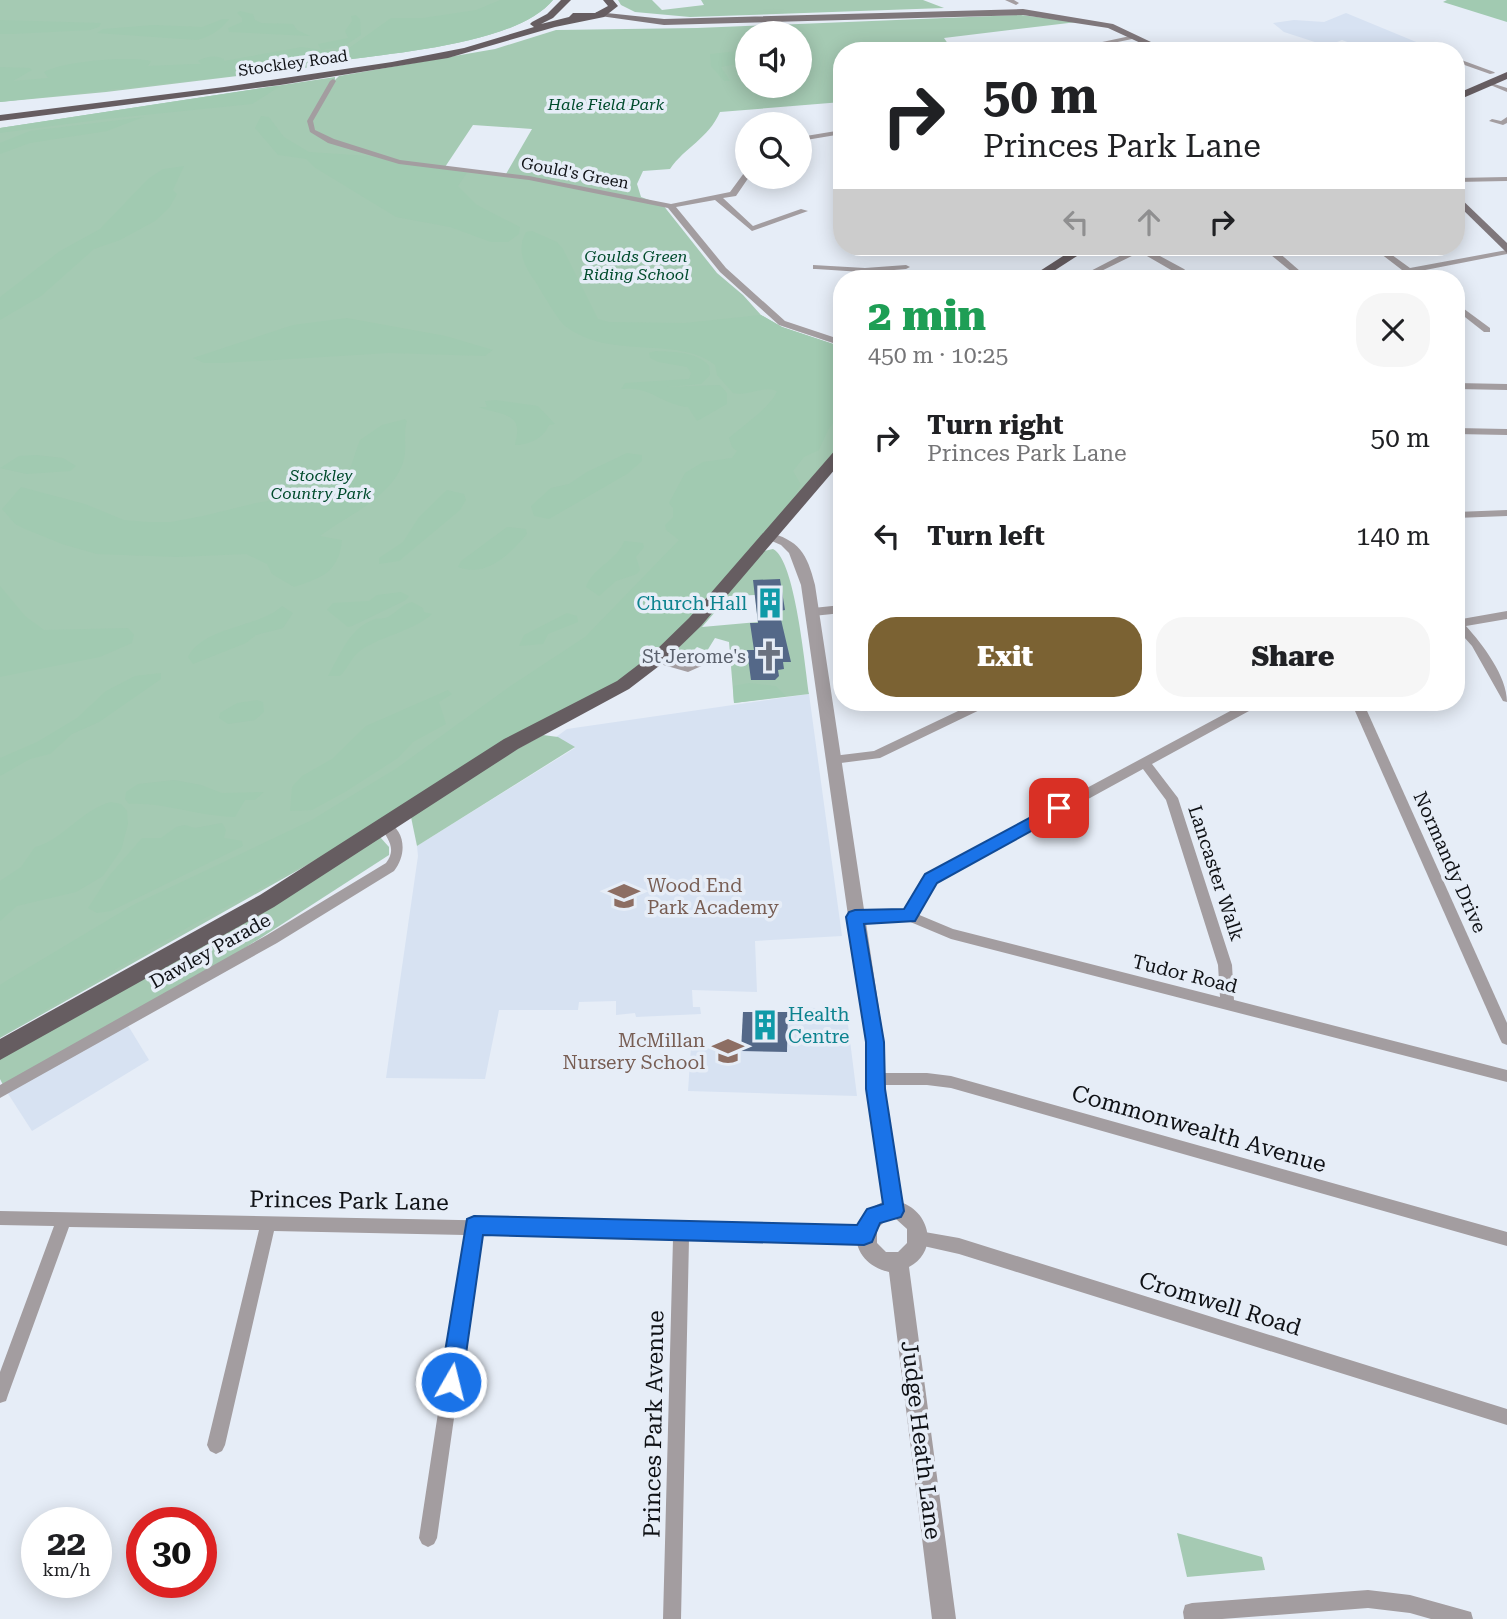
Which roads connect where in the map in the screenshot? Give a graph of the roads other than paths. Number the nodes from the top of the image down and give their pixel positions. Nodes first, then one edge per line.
1 (1008, 0) edge
2 (611, 2) edge
3 (562, 3) edge
4 (1016, 3) dead end
5 (591, 16) junction
6 (690, 21) junction
7 (1089, 22) junction
8 (1110, 29) junction
9 (1135, 37) junction
10 (1112, 41) junction
11 (1107, 42) edge
12 (1146, 42) edge
13 (1465, 65) edge
14 (1507, 66) edge
15 (1507, 75) edge
16 (1491, 78) junction
17 (332, 81) dead end
18 (1465, 86) edge
19 (1507, 90) edge
20 (153, 93) junction
21 (1465, 93) edge
22 (108, 105) junction
23 (0, 107) edge
24 (0, 116) edge
25 (1507, 119) edge
26 (1492, 121) dead end
27 (0, 124) edge
28 (833, 134) edge
29 (812, 137) edge
30 (1507, 179) edge
31 (1465, 180) edge
32 (737, 189) edge
33 (717, 197) junction
34 (671, 206) junction
35 (1465, 206) edge
36 (804, 211) dead end
37 (1507, 250) edge
38 (1070, 256) edge
39 (1126, 256) edge
40 (1156, 256) edge
41 (1278, 256) edge
42 (1388, 256) edge
43 (816, 267) dead end
44 (906, 267) dead end
45 (837, 270) edge
46 (889, 270) edge
47 (1048, 270) edge
48 (1098, 270) edge
49 (1179, 270) edge
50 (1294, 270) edge
51 (1407, 270) edge
52 (1413, 270) edge
53 (1465, 313) edge
54 (1487, 330) dead end
55 (833, 340) edge
56 (1465, 386) edge
57 (1507, 387) edge
58 (1465, 431) edge
59 (1507, 432) edge
60 (833, 460) edge
61 (1507, 513) edge
62 (1465, 515) edge
63 (767, 536) junction
64 (833, 610) edge
65 (813, 612) junction
66 (1507, 615) edge
67 (1465, 623) edge
68 (1465, 632) edge
69 (711, 657) dead end
70 (657, 659) junction
71 (1507, 698) edge
72 (967, 711) edge
73 (1239, 711) edge
74 (1361, 711) edge
75 (833, 760) junction
76 (1144, 762) junction
77 (386, 826) junction
78 (909, 916) junction
79 (855, 917) junction
80 (1227, 1004) junction
81 (1507, 1039) edge
82 (0, 1049) edge
83 (1507, 1076) edge
84 (876, 1079) junction
85 (2, 1087) edge
86 (894, 1211) junction
87 (0, 1218) edge
88 (64, 1219) junction
89 (268, 1224) junction
90 (474, 1226) junction
91 (681, 1230) junction
92 (864, 1235) junction
93 (919, 1238) junction
94 (1507, 1239) edge
95 (898, 1262) junction
96 (0, 1395) edge
97 (1507, 1417) edge
98 (216, 1445) dead end
99 (428, 1538) dead end
100 (672, 1619) edge
101 (944, 1619) edge
102 (1193, 1619) edge
103 (1464, 1619) edge

1 - 4 street
2 - 5 main road, Stockley Road
2 - 6 main road
3 - 5 main road
3 - 20 main road, Stockley Road
5 - 6 main road
5 - 22 main road, Stockley Road
6 - 7 main road
7 - 8 main road
7 - 9 main road
8 - 9 main road
8 - 10 street
9 - 10 street
9 - 12 main road
10 - 11 street
13 - 16 street
14 - 16 main road
15 - 16 main road
16 - 18 main road
16 - 19 street
16 - 21 main road
17 - 34 street, Gould's Green
20 - 23 main road
20 - 24 main road, Stockley Road
22 - 24 main road, Stockley Road
22 - 27 main road
25 - 26 street
28 - 29 street
30 - 31 street
32 - 33 street
33 - 34 street
33 - 36 street
34 - 55 street
35 - 37 main road
37 - 52 street
38 - 47 main road
39 - 48 street
40 - 49 street
41 - 50 street
42 - 51 street
43 - 45 street
44 - 46 street
53 - 54 street
56 - 57 street
58 - 59 street
60 - 63 main road
61 - 62 street
63 - 65 street
63 - 70 main road
64 - 65 street
65 - 75 street
66 - 67 street
68 - 71 street
69 - 70 street
70 - 77 main road
72 - 75 street
73 - 76 street
74 - 81 street, Normandy Drive
75 - 79 street
76 - 78 street
76 - 80 street, Lancaster Walk
77 - 82 main road
77 - 85 street, Dawley Parade
78 - 79 street, Tudor Road
78 - 80 street, Tudor Road
79 - 84 street
80 - 83 street, Tudor Road
84 - 86 street
84 - 94 street, Commonwealth Avenue
86 - 92 street
86 - 93 street
87 - 88 street, Princes Park Lane
88 - 89 street, Princes Park Lane
88 - 96 street
89 - 90 street, Princes Park Lane
89 - 98 street
90 - 91 street, Princes Park Lane
90 - 99 street
91 - 92 street, Princes Park Lane
91 - 100 street, Princes Park Avenue
92 - 95 street
93 - 95 street
93 - 97 street, Cromwell Road
95 - 101 street, Judge Heath Lane
102 - 103 street

